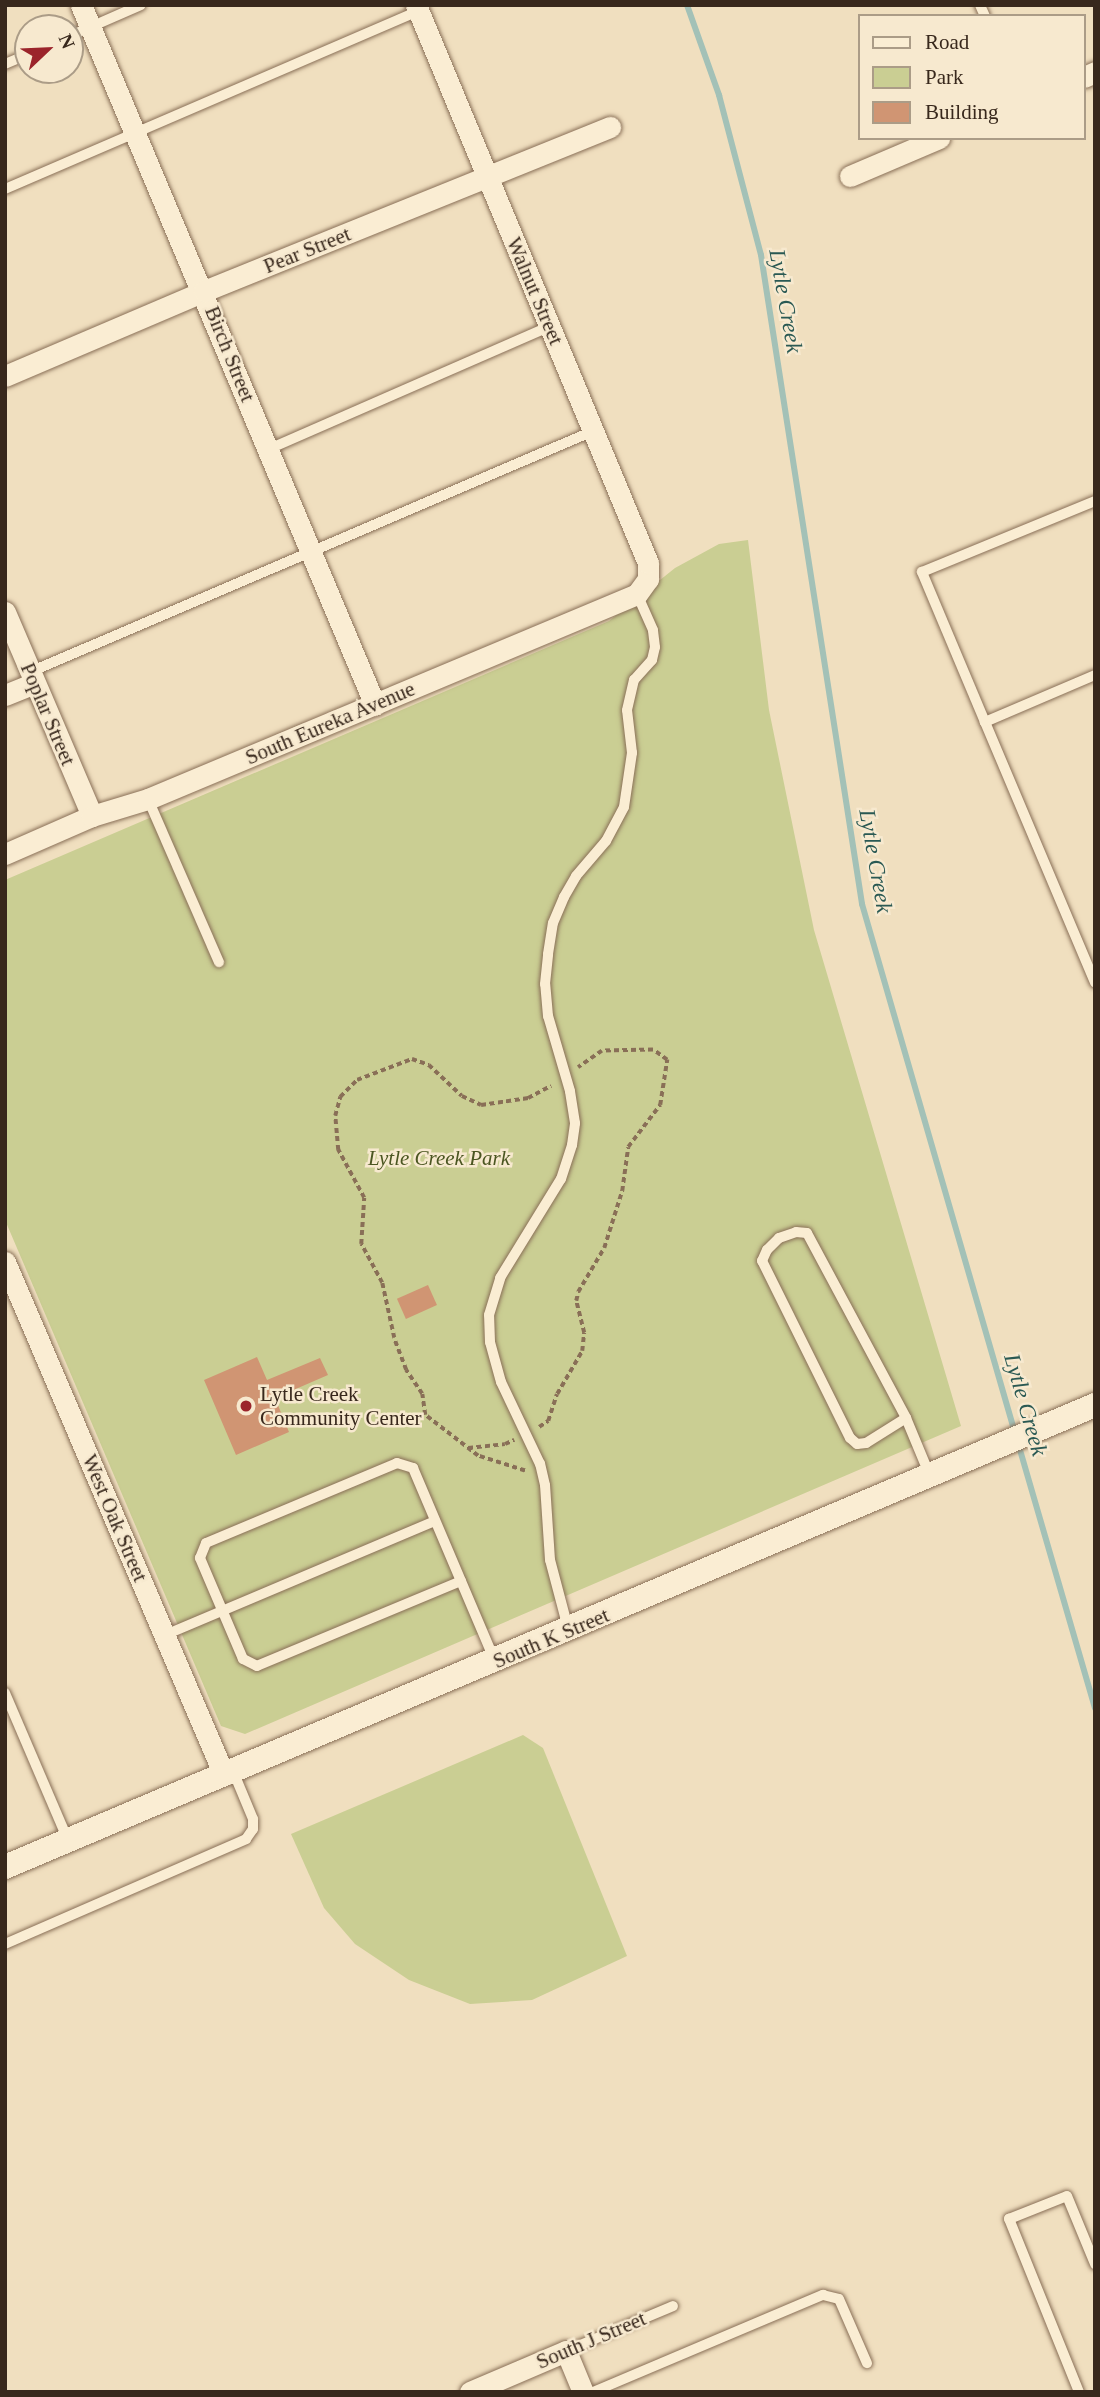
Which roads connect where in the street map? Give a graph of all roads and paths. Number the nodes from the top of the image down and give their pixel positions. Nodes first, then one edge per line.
1 (81, 5) edge
2 (141, 5) edge
3 (417, 8) edge
4 (91, 27) junction
5 (84, 30) edge
6 (610, 127) dead end
7 (136, 133) junction
8 (934, 140) edge
9 (850, 176) dead end
10 (488, 177) junction
11 (5, 188) edge
12 (204, 291) junction
13 (550, 326) junction
14 (5, 376) edge
15 (593, 431) junction
16 (269, 449) junction
17 (1095, 501) edge
18 (312, 552) junction
19 (642, 586) junction
20 (5, 612) edge
21 (1095, 675) edge
22 (33, 677) junction
23 (5, 695) edge
24 (375, 705) junction
25 (985, 722) junction
26 (148, 799) junction
27 (92, 816) junction
28 (5, 854) edge
29 (219, 962) dead end
30 (1095, 983) edge
31 (567, 1077) junction
32 (5, 1262) edge
33 (1086, 1409) edge
34 (906, 1418) junction
35 (526, 1434) junction
36 (468, 1448) junction
37 (540, 1465) junction
38 (930, 1476) junction
39 (435, 1521) junction
40 (461, 1581) junction
41 (222, 1610) junction
42 (568, 1630) junction
43 (164, 1635) junction
44 (495, 1661) junction
45 (5, 1693) edge
46 (228, 1773) junction
47 (68, 1840) junction
48 (5, 1867) edge
49 (5, 1944) edge
50 (1095, 2264) edge
51 (673, 2306) dead end
52 (566, 2351) junction
53 (867, 2364) dead end
54 (470, 2392) edge
55 (583, 2392) edge
56 (593, 2392) edge
57 (1079, 2392) edge

1 - 4 street, Birch Street
2 - 4 lane
3 - 7 lane
3 - 10 street, Walnut Street
4 - 5 lane
4 - 7 street, Birch Street
6 - 10 street, Pear Street
7 - 11 lane
7 - 12 street, Birch Street
8 - 9 street
10 - 12 street, Pear Street
10 - 13 street, Walnut Street
12 - 14 street, Pear Street
12 - 16 street, Birch Street
13 - 15 street, Walnut Street
13 - 16 lane
15 - 18 lane
15 - 19 street, Walnut Street
16 - 18 street, Birch Street
17 - 25 lane
18 - 22 lane
18 - 24 street, Birch Street
19 - 24 street, South Eureka Avenue
19 - 31 lane
20 - 22 street, Poplar Street
21 - 25 lane
22 - 23 street
22 - 27 street, Poplar Street
24 - 26 street, South Eureka Avenue
25 - 30 lane
26 - 27 street, South Eureka Avenue
26 - 29 lane
27 - 28 street, South Eureka Avenue
31 - 35 lane
31 - 35 path
31 - 36 path
32 - 43 street, West Oak Street
33 - 38 street, South K Street
34 - 34 lane
34 - 38 lane
35 - 36 path
35 - 37 lane
36 - 37 path
37 - 42 lane
38 - 42 street, South K Street
39 - 40 lane
39 - 41 lane
39 - 41 lane
40 - 41 lane
40 - 44 lane
41 - 43 lane
42 - 44 street, South K Street
43 - 46 street, West Oak Street
44 - 46 street, South K Street
45 - 47 lane
46 - 47 street, South K Street
46 - 49 lane
47 - 48 street, South K Street
50 - 57 lane
51 - 52 lane, South J Street
52 - 54 street, South J Street
52 - 55 street
53 - 56 lane

